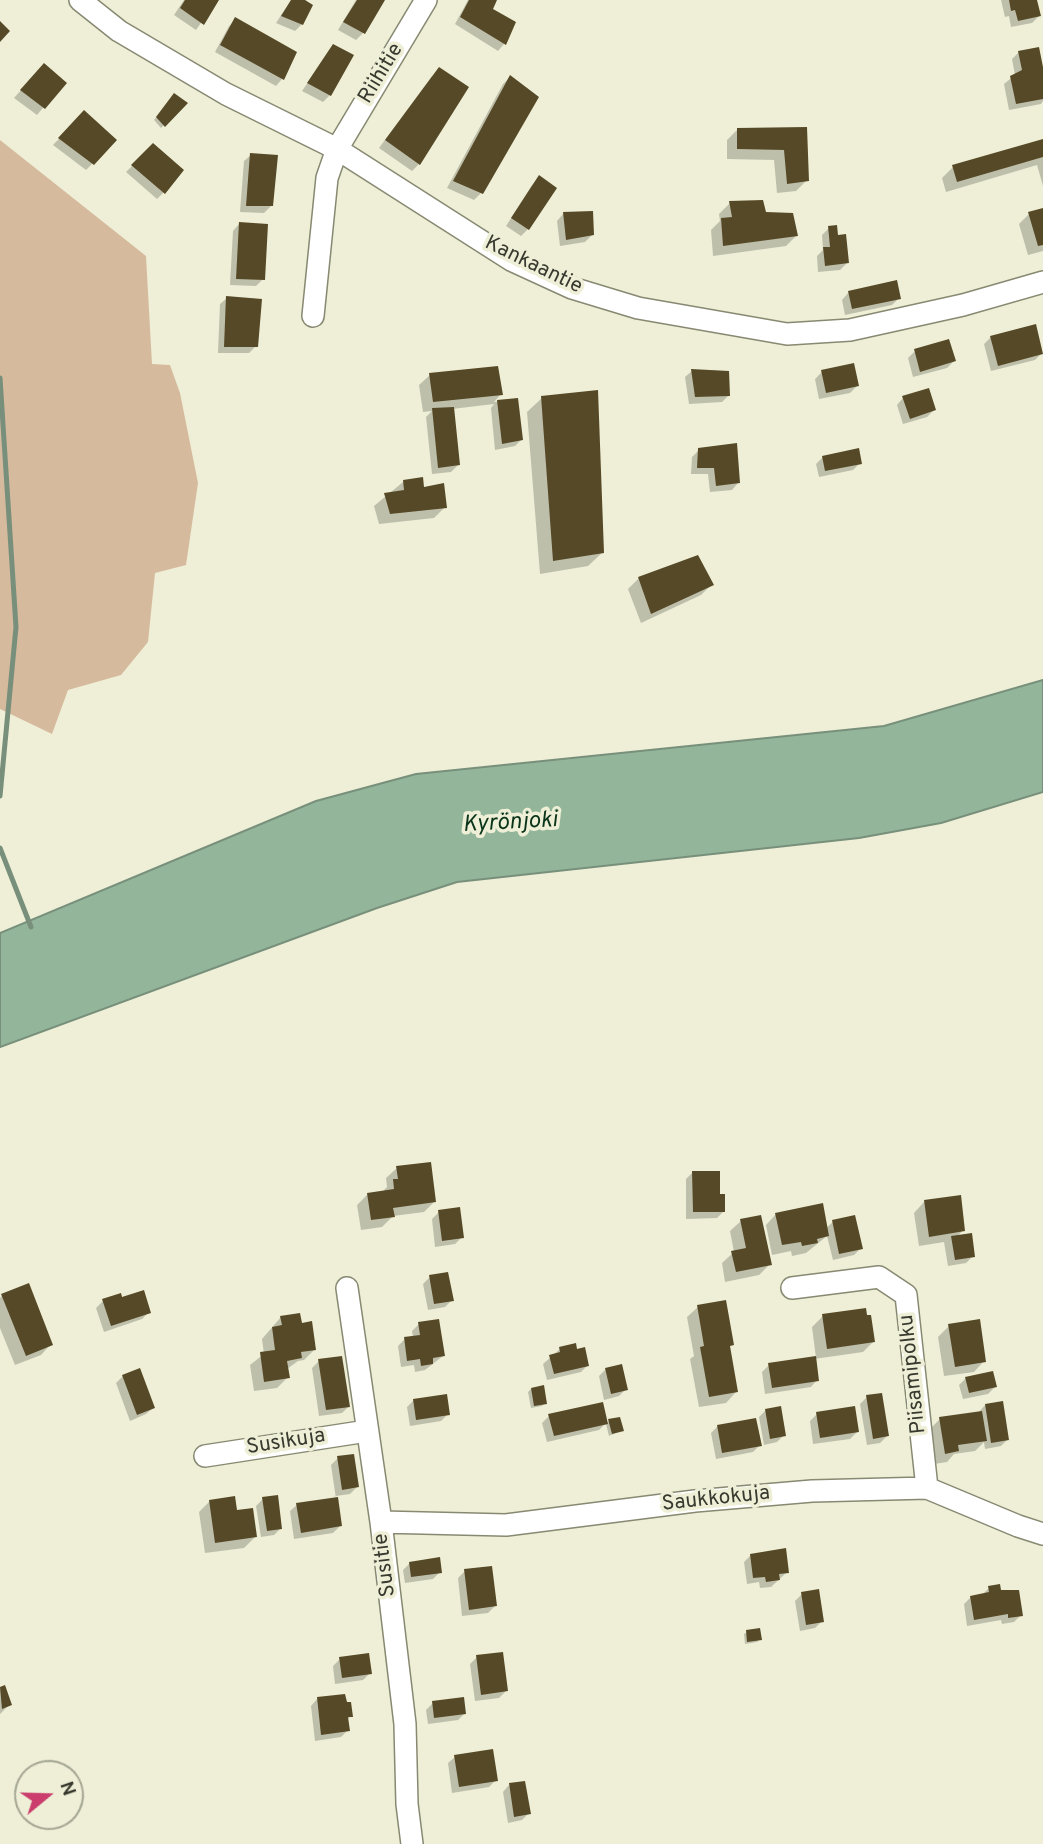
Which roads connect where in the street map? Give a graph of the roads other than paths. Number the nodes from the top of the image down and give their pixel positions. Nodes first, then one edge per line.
1 (80, 0) edge
2 (426, 0) edge
3 (103, 8) edge
4 (337, 149) junction
5 (1043, 282) edge
6 (313, 316) dead end
7 (347, 1288) dead end
8 (792, 1288) dead end
9 (367, 1431) junction
10 (205, 1456) dead end
11 (927, 1488) junction
12 (381, 1522) junction
13 (1043, 1534) edge
14 (412, 1844) edge

1 - 3 street, Kankaantie
2 - 4 street, Riihitie
3 - 4 street, Kankaantie
4 - 5 street, Kankaantie
4 - 6 street, Riihitie
7 - 9 street, Susitie
8 - 11 street, Piisamipolku
9 - 10 street, Susikuja
9 - 12 street, Susitie
11 - 12 street, Saukkokuja
11 - 13 street, Saukkokuja
12 - 14 street, Susitie

